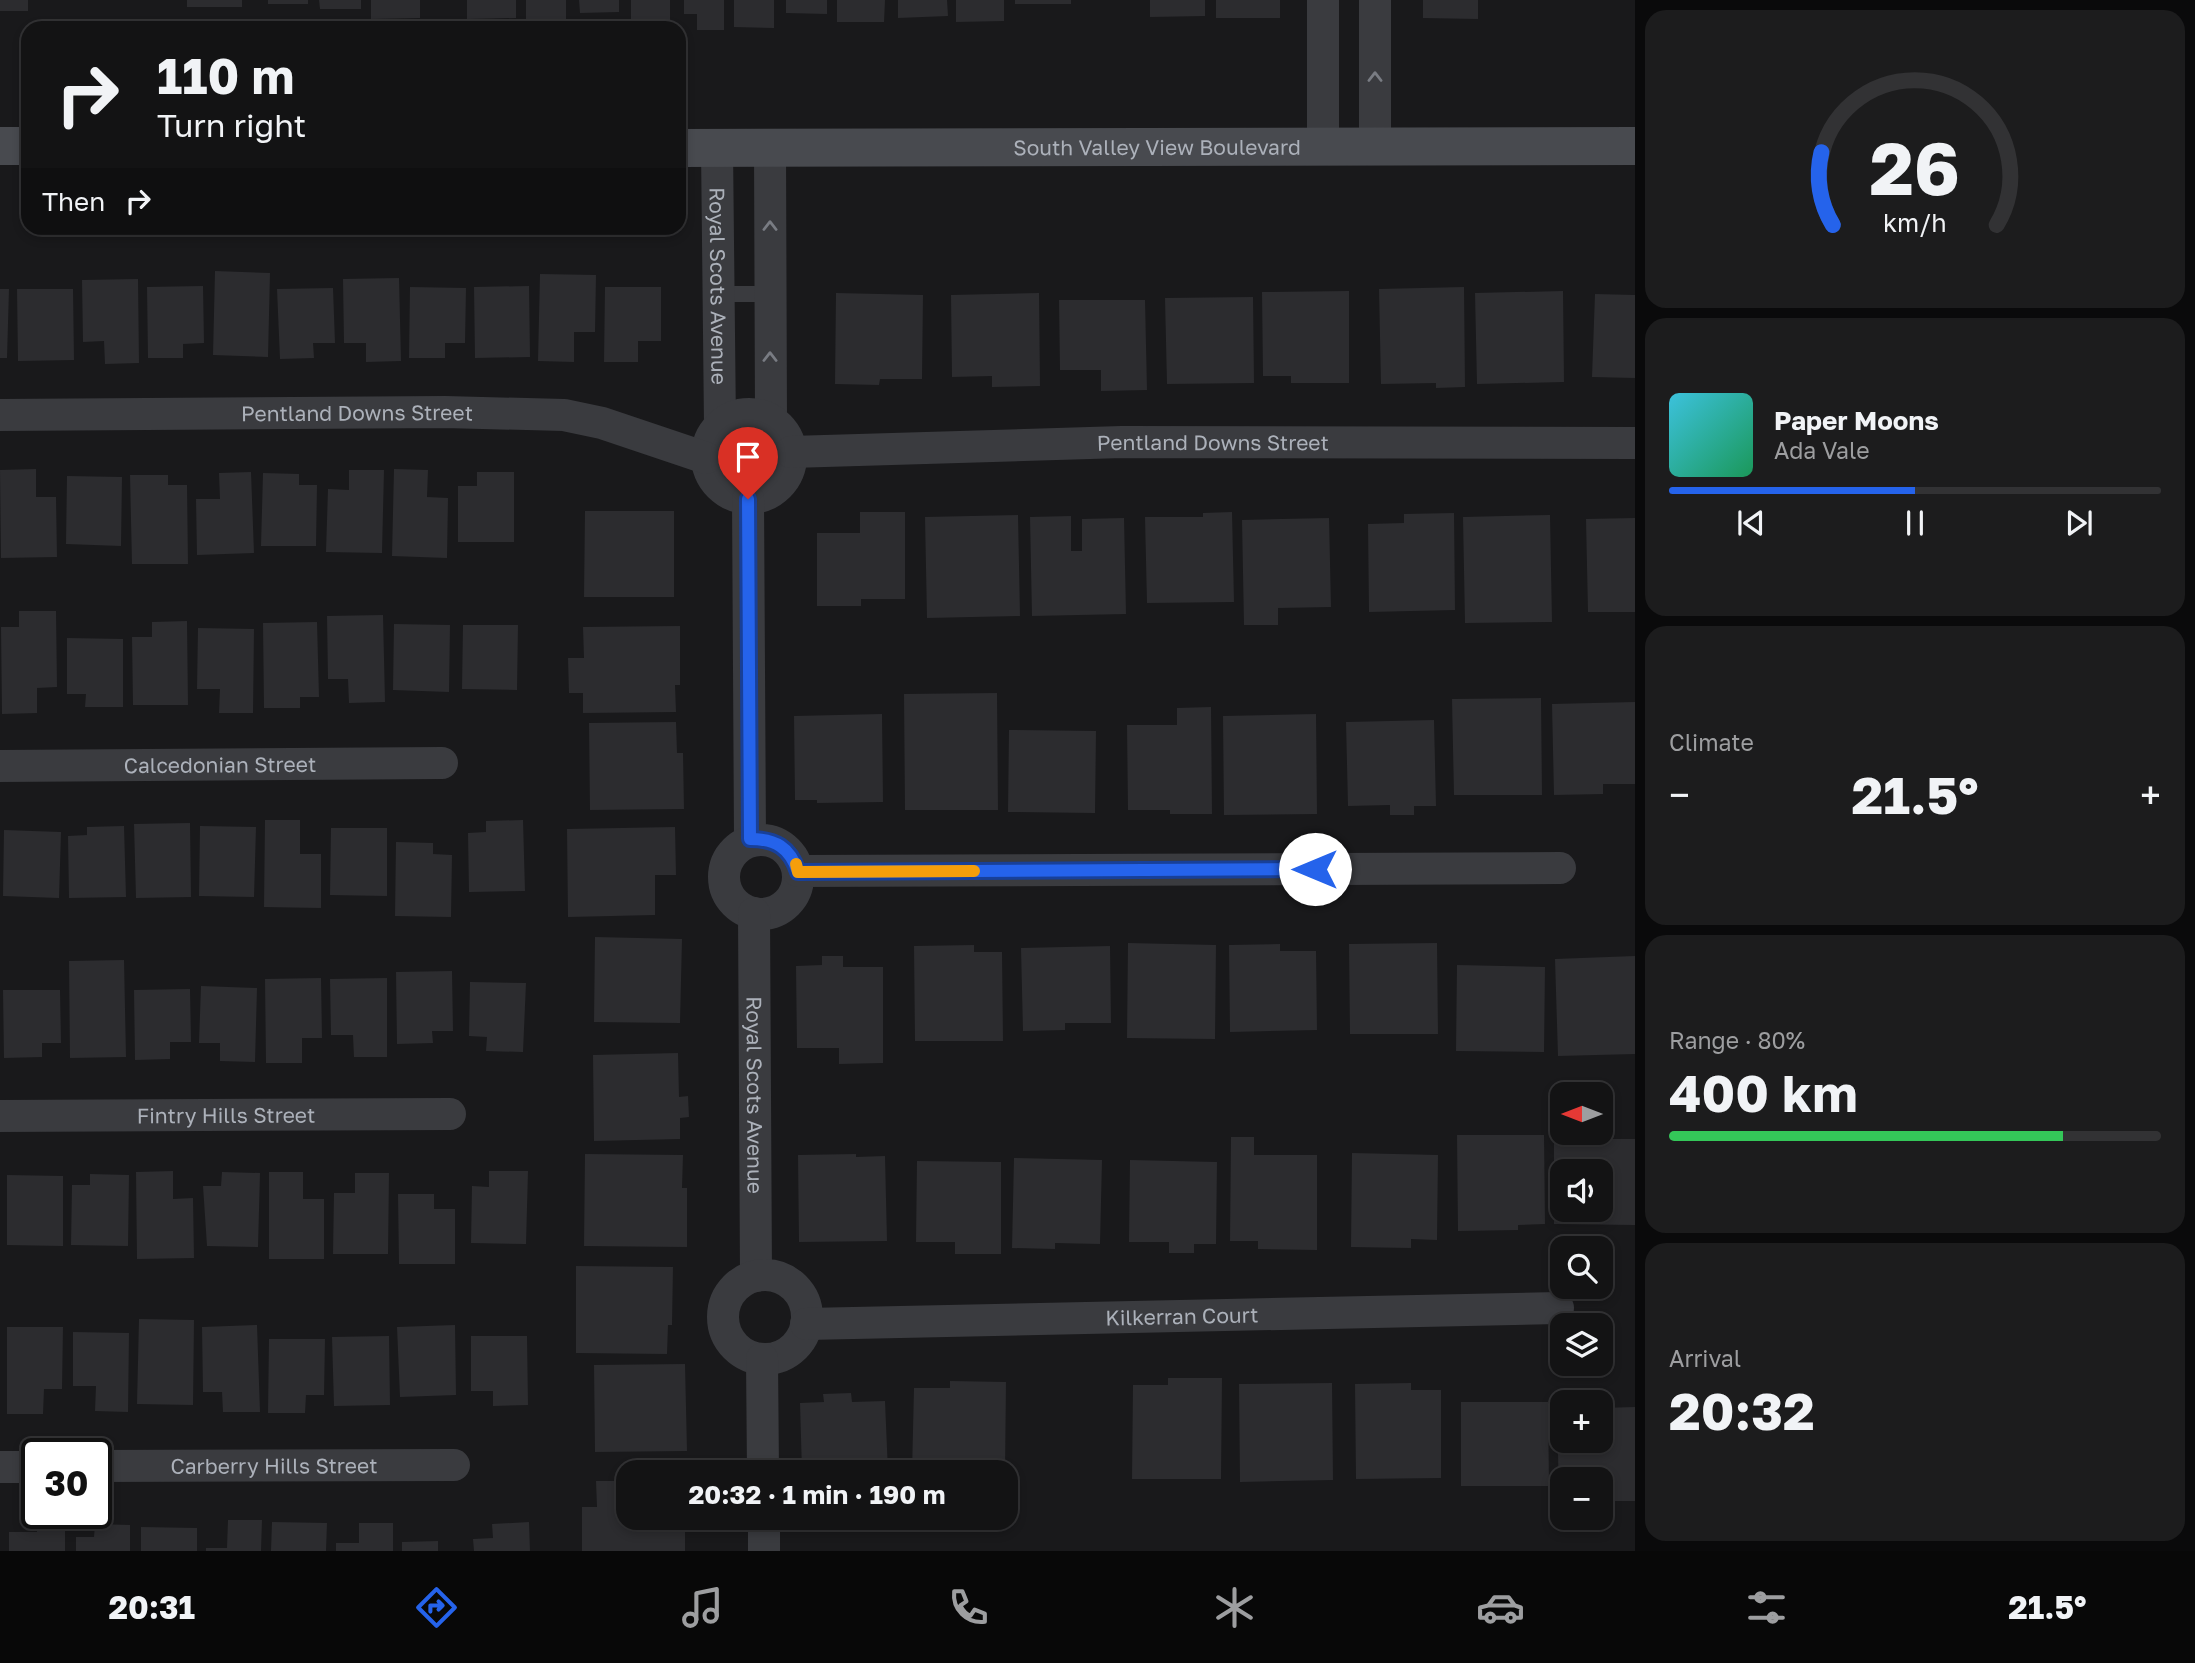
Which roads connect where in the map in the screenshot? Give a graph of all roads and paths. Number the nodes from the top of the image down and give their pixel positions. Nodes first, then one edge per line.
1 (1323, 0) edge
2 (1375, 0) edge
3 (1323, 145) junction
4 (1375, 145) junction
5 (0, 146) edge
6 (21, 146) edge
7 (1635, 146) edge
8 (686, 148) edge
9 (717, 148) junction
10 (770, 148) junction
11 (718, 294) junction
12 (770, 294) junction
13 (0, 415) edge
14 (771, 420) junction
15 (720, 426) junction
16 (1635, 443) edge
17 (791, 452) junction
18 (706, 458) junction
19 (748, 499) junction
20 (442, 763) dead end
21 (0, 766) edge
22 (750, 839) junction
23 (1560, 868) dead end
24 (798, 872) junction
25 (754, 913) junction
26 (450, 1114) dead end
27 (0, 1116) edge
28 (756, 1276) junction
29 (1558, 1308) dead end
30 (806, 1324) junction
31 (762, 1359) junction
32 (763, 1460) edge
33 (454, 1465) dead end
34 (112, 1466) edge
35 (0, 1467) edge
36 (21, 1467) edge
37 (764, 1530) edge
38 (764, 1551) edge

1 - 3 street
4 -> 2 street
3 - 4 main road, South Valley View Boulevard
3 - 10 main road, South Valley View Boulevard
4 - 7 main road, South Valley View Boulevard
5 - 6 main road
8 - 9 main road, South Valley View Boulevard
9 - 10 main road, South Valley View Boulevard
9 - 11 street, Royal Scots Avenue
12 -> 10 street
11 - 12 lane
11 - 15 street, Royal Scots Avenue
14 -> 12 street
13 - 18 street, Pentland Downs Street
14 - 15 street
14 - 17 street
15 - 18 street
16 - 17 street, Pentland Downs Street
17 - 19 street
18 - 19 street
19 - 22 street
20 - 21 street, Calcedonian Street
22 - 24 street
22 - 25 street
23 - 24 street
24 - 25 street
25 - 28 street, Royal Scots Avenue
26 - 27 street, Fintry Hills Street
28 - 30 street
28 - 31 street
29 - 30 street, Kilkerran Court
30 - 31 street
31 - 32 street
33 - 34 street, Carberry Hills Street
35 - 36 street
37 - 38 street

